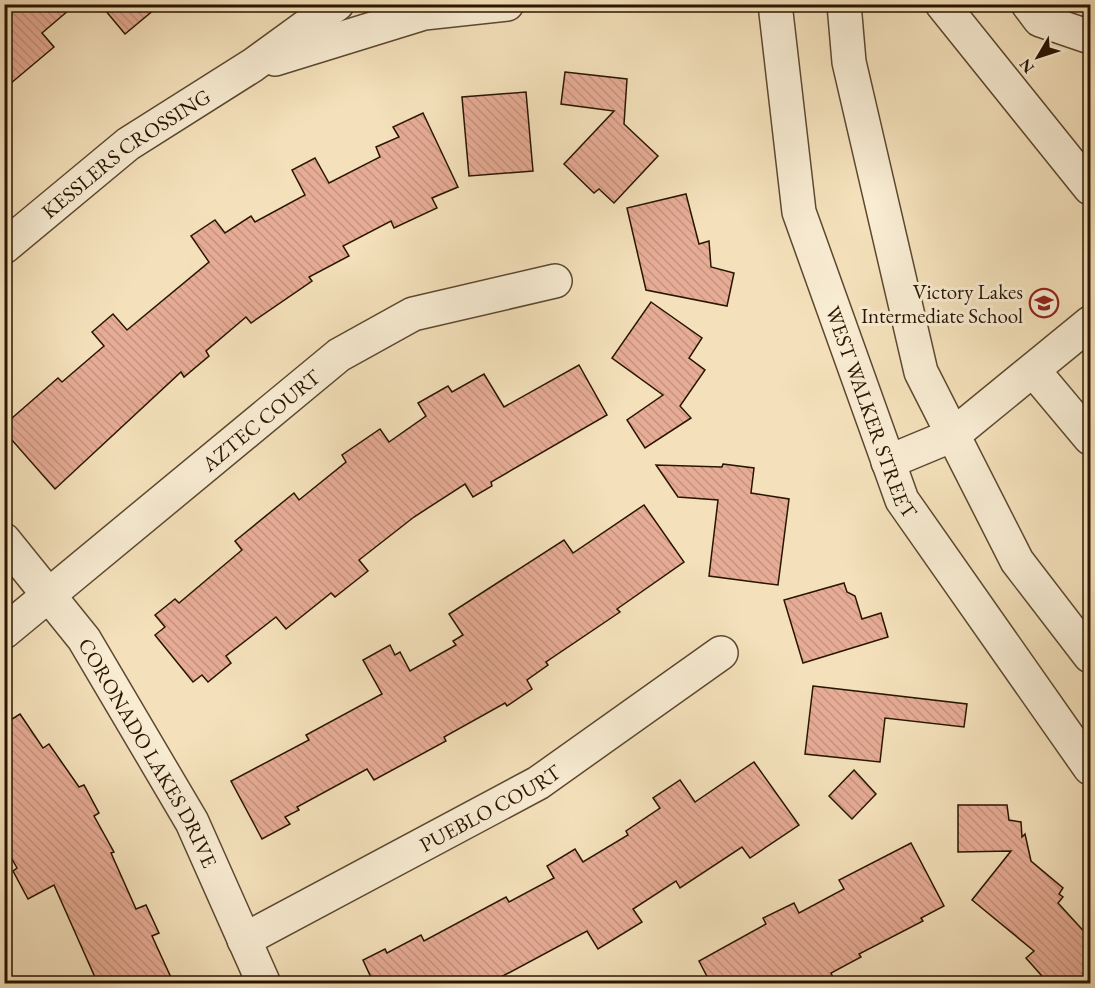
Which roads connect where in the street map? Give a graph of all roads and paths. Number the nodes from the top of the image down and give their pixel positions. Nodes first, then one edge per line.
1 (337, 4) edge
2 (507, 4) edge
3 (775, 4) edge
4 (844, 4) edge
5 (942, 4) edge
6 (1028, 4) edge
7 (1090, 33) edge
8 (253, 65) junction
9 (1090, 188) edge
10 (4, 247) edge
11 (555, 281) dead end
12 (1090, 322) edge
13 (1033, 370) junction
14 (953, 435) junction
15 (1090, 438) edge
16 (888, 462) junction
17 (4, 540) edge
18 (49, 595) junction
19 (4, 632) edge
20 (721, 653) dead end
21 (1090, 656) edge
22 (1090, 768) edge
23 (244, 940) junction
24 (264, 984) edge

1 - 8 street, KESSLERS CROSSING
2 - 8 street, KESSLERS CROSSING
3 - 16 street, WEST WALKER STREET
4 - 14 street
5 - 9 street
6 - 7 street
8 - 10 street, KESSLERS CROSSING
11 - 18 street, AZTEC COURT
12 - 13 street
13 - 14 street
13 - 15 street
14 - 16 street
14 - 21 street
16 - 22 street, WEST WALKER STREET
17 - 18 street, CORONADO LAKES DRIVE
18 - 19 street, AZTEC COURT
18 - 23 street, CORONADO LAKES DRIVE
20 - 23 street, PUEBLO COURT
23 - 24 street, CORONADO LAKES DRIVE

